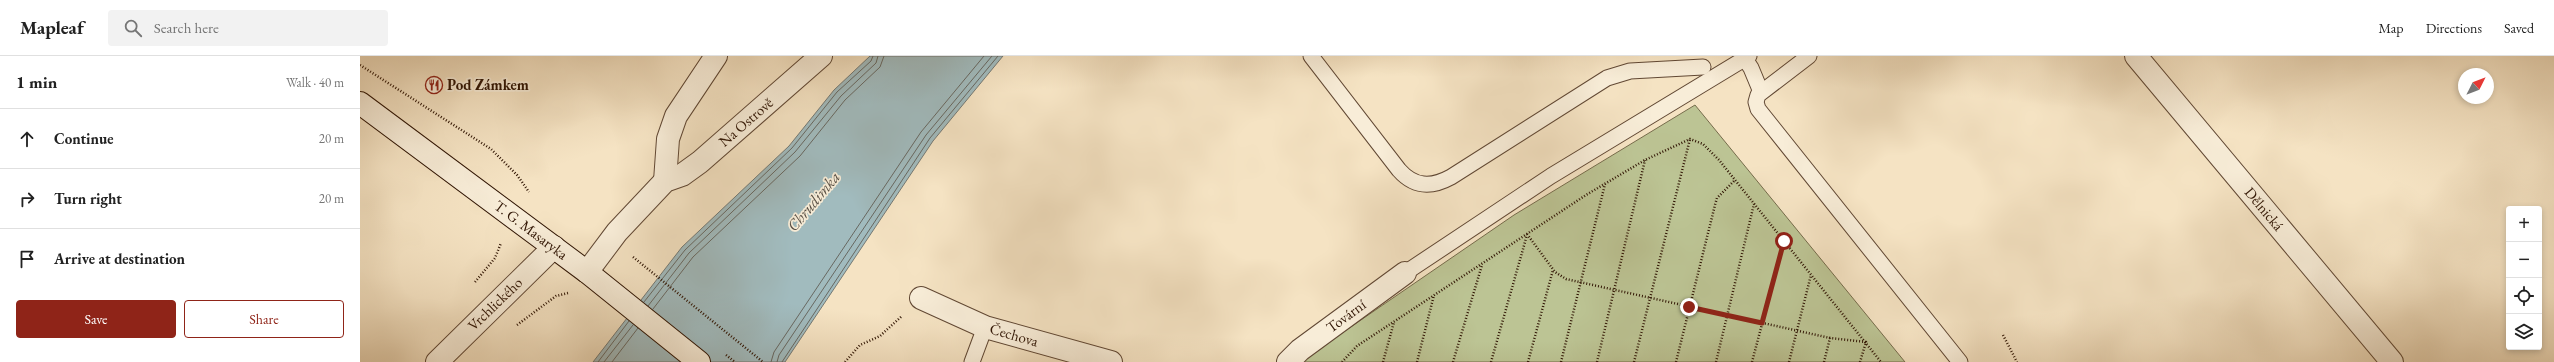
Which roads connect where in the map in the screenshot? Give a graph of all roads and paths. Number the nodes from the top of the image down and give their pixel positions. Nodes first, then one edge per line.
1 (716, 56) edge
2 (821, 56) edge
3 (1311, 56) edge
4 (1809, 56) edge
5 (2136, 56) edge
6 (1745, 57) edge
7 (1701, 61) edge
8 (360, 65) edge
9 (1711, 80) junction
10 (1759, 95) junction
11 (360, 103) edge
12 (1690, 139) junction
13 (1645, 160) junction
14 (1735, 180) junction
15 (665, 181) junction
16 (1606, 184) junction
17 (530, 194) dead end
18 (1754, 204) junction
19 (1527, 234) junction
20 (499, 236) dead end
21 (1784, 241) junction
22 (554, 247) junction
23 (633, 256) dead end
24 (1482, 264) junction
25 (1553, 270) junction
26 (1405, 272) joint
27 (1811, 275) junction
28 (594, 277) junction
29 (1581, 282) junction
30 (470, 289) dead end
31 (1614, 290) junction
32 (572, 292) dead end
33 (1434, 295) junction
34 (921, 298) joint
35 (1650, 298) junction
36 (1689, 307) junction
37 (1727, 316) junction
38 (1394, 322) junction
39 (1762, 323) junction
40 (985, 327) junction
41 (512, 329) dead end
42 (1797, 331) junction
43 (2003, 335) dead end
44 (1830, 338) junction
45 (1866, 342) junction
46 (437, 362) edge
47 (699, 362) edge
48 (763, 362) edge
49 (845, 362) edge
50 (972, 362) edge
51 (1111, 362) edge
52 (1288, 362) edge
53 (1342, 362) edge
54 (1383, 362) edge
55 (1417, 362) edge
56 (1454, 362) edge
57 (1491, 362) edge
58 (1528, 362) edge
59 (1561, 362) edge
60 (1597, 362) edge
61 (1634, 362) edge
62 (1676, 362) edge
63 (1716, 362) edge
64 (1752, 362) edge
65 (1789, 362) edge
66 (1824, 362) edge
67 (1860, 362) edge
68 (1882, 362) edge
69 (1960, 362) edge
70 (2017, 362) edge
71 (2392, 362) edge

1 - 15 street
2 - 15 street, Na Ostrově
3 - 7 lane
4 - 10 lane
5 - 71 street, Dělnická
6 - 9 lane
6 - 10 lane
7 - 9 lane
8 - 17 path
9 - 26 lane
10 - 69 lane
11 - 22 street, T. G. Masaryka
12 - 13 path
12 - 14 path
12 - 35 path
13 - 16 path
13 - 31 path
14 - 18 path
14 - 36 path
15 - 28 street, Na Ostrově
16 - 19 path
16 - 29 path
18 - 21 path
18 - 37 path
19 - 24 path
19 - 25 path
19 - 57 path
20 - 30 path
21 - 27 path
21 - 39 path
22 - 28 street, T. G. Masaryka
22 - 46 street, Vrchlického
23 - 48 path
24 - 33 path
24 - 56 path
25 - 29 path
25 - 58 path
26 - 52 street, Tovární
27 - 42 path
27 - 45 path
28 - 47 street, T. G. Masaryka
29 - 31 path
29 - 59 path
31 - 35 path
31 - 60 path
32 - 41 path
33 - 38 path
33 - 55 path
34 - 40 street, Čechova
34 - 49 path
35 - 36 path
35 - 61 path
36 - 37 path
36 - 62 path
37 - 39 path
37 - 63 path
38 - 53 path
38 - 54 path
39 - 42 path
39 - 64 path
40 - 50 lane
40 - 51 street, Čechova
42 - 44 path
42 - 65 path
43 - 70 path
44 - 45 path
44 - 66 path
45 - 67 path
45 - 68 path

